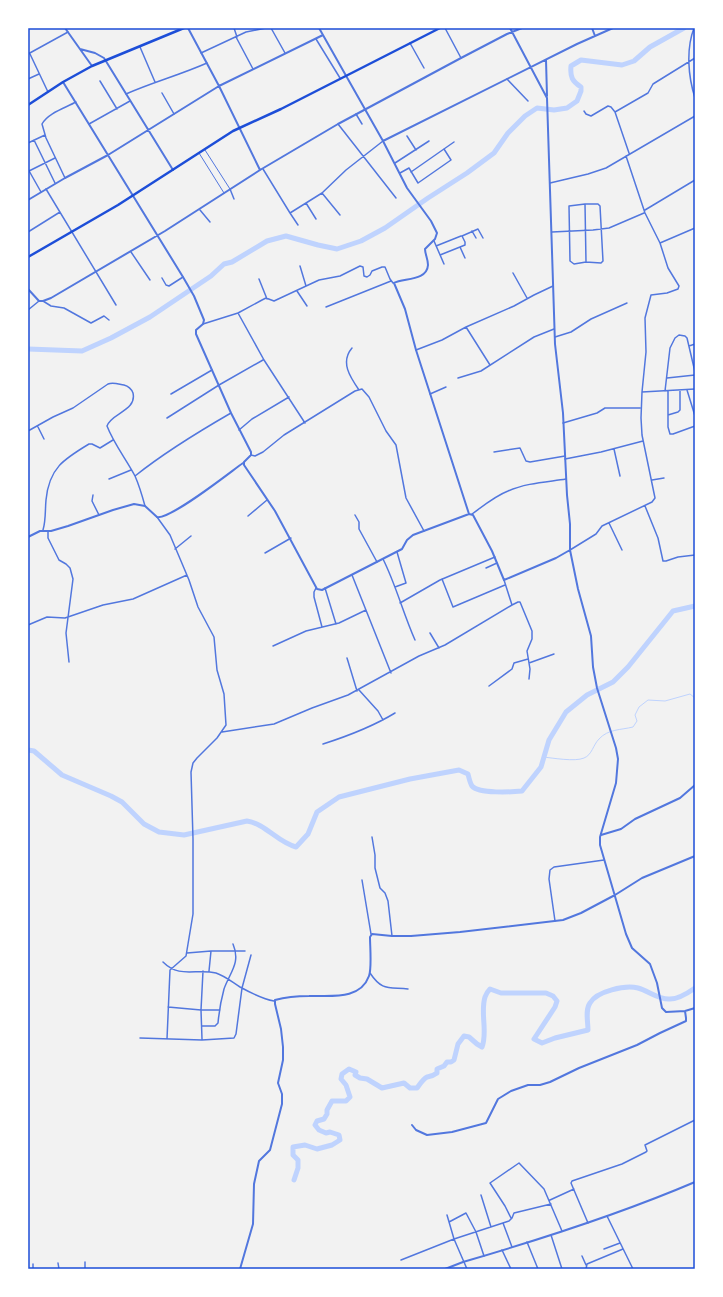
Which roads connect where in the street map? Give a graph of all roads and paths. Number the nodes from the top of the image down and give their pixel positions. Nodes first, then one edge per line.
1 (65, 28) edge
2 (184, 28) edge
3 (188, 28) edge
4 (234, 28) edge
5 (266, 28) edge
6 (271, 28) edge
7 (319, 28) edge
8 (429, 28) edge
9 (440, 28) edge
10 (445, 28) edge
11 (510, 28) edge
12 (522, 28) edge
13 (592, 28) edge
14 (613, 28) edge
15 (694, 28) edge
16 (68, 32) junction
17 (431, 32) junction
18 (512, 32) junction
19 (323, 35) junction
20 (595, 36) junction
21 (236, 37) junction
22 (316, 39) junction
23 (410, 44) junction
24 (140, 46) junction
25 (80, 49) junction
26 (201, 53) junction
27 (29, 54) edge
28 (285, 54) junction
29 (461, 58) junction
30 (695, 58) edge
31 (106, 60) junction
32 (546, 60) junction
33 (690, 62) junction
34 (207, 63) junction
35 (92, 66) junction
36 (531, 67) junction
37 (424, 68) dead end
38 (253, 69) junction
39 (39, 74) junction
40 (346, 75) junction
41 (340, 78) junction
42 (28, 79) edge
43 (507, 79) junction
44 (100, 81) dead end
45 (63, 82) junction
46 (155, 82) junction
47 (219, 86) junction
48 (48, 92) junction
49 (162, 93) dead end
50 (126, 94) junction
51 (547, 98) junction
52 (695, 98) edge
53 (130, 101) junction
54 (528, 101) dead end
55 (76, 102) junction
56 (28, 105) edge
57 (117, 109) junction
58 (365, 109) junction
59 (584, 111) dead end
60 (615, 112) junction
61 (174, 114) junction
62 (356, 114) junction
63 (695, 116) edge
64 (89, 124) junction
65 (338, 124) junction
66 (362, 124) dead end
67 (239, 127) junction
68 (148, 129) junction
69 (45, 135) junction
70 (407, 136) dead end
71 (34, 140) junction
72 (383, 141) junction
73 (429, 141) dead end
74 (454, 142) dead end
75 (28, 143) edge
76 (204, 149) junction
77 (444, 149) junction
78 (416, 150) junction
79 (199, 153) junction
80 (629, 154) junction
81 (108, 155) junction
82 (363, 156) junction
83 (626, 156) junction
84 (55, 158) junction
85 (45, 163) junction
86 (395, 163) junction
87 (263, 169) junction
88 (28, 170) edge
89 (173, 170) junction
90 (260, 170) junction
91 (411, 172) junction
92 (400, 173) junction
93 (65, 178) junction
94 (695, 180) edge
95 (550, 183) junction
96 (55, 184) junction
97 (46, 189) junction
98 (230, 190) junction
99 (41, 192) junction
100 (224, 193) junction
101 (322, 193) junction
102 (133, 196) junction
103 (396, 198) dead end
104 (234, 199) dead end
105 (28, 200) edge
106 (306, 203) junction
107 (584, 204) junction
108 (200, 210) junction
109 (644, 211) junction
110 (60, 212) junction
111 (290, 213) junction
112 (340, 215) dead end
113 (316, 219) dead end
114 (210, 222) dead end
115 (298, 225) dead end
116 (695, 228) edge
117 (601, 229) junction
118 (472, 230) junction
119 (569, 231) junction
120 (586, 231) junction
121 (28, 232) edge
122 (72, 232) junction
123 (552, 232) junction
124 (158, 235) junction
125 (462, 236) junction
126 (476, 238) dead end
127 (483, 238) dead end
128 (434, 241) junction
129 (660, 243) junction
130 (436, 246) junction
131 (460, 247) junction
132 (131, 251) junction
133 (440, 255) junction
134 (28, 257) edge
135 (465, 258) dead end
136 (586, 262) junction
137 (444, 264) dead end
138 (300, 266) dead end
139 (96, 272) junction
140 (513, 273) dead end
141 (183, 277) junction
142 (162, 278) dead end
143 (259, 279) dead end
144 (150, 280) dead end
145 (392, 281) junction
146 (394, 283) junction
147 (306, 286) junction
148 (553, 286) junction
149 (28, 289) edge
150 (297, 290) junction
151 (527, 298) junction
152 (267, 299) junction
153 (39, 301) junction
154 (43, 301) junction
155 (627, 303) dead end
156 (116, 305) dead end
157 (307, 306) dead end
158 (326, 307) dead end
159 (28, 310) edge
160 (238, 313) junction
161 (109, 320) dead end
162 (203, 324) junction
163 (466, 327) junction
164 (554, 329) junction
165 (555, 337) junction
166 (695, 344) edge
167 (688, 346) junction
168 (352, 348) dead end
169 (416, 350) junction
170 (264, 360) junction
171 (490, 366) junction
172 (212, 370) junction
173 (695, 372) edge
174 (695, 375) edge
175 (458, 378) dead end
176 (667, 378) junction
177 (219, 385) junction
178 (446, 387) dead end
179 (695, 389) edge
180 (359, 390) junction
181 (680, 390) junction
182 (686, 390) junction
183 (667, 391) junction
184 (642, 392) junction
185 (171, 394) dead end
186 (430, 394) junction
187 (289, 397) junction
188 (641, 408) junction
189 (694, 411) edge
190 (231, 413) junction
191 (668, 415) junction
192 (695, 416) edge
193 (167, 418) dead end
194 (305, 423) junction
195 (563, 423) junction
196 (38, 426) junction
197 (695, 426) edge
198 (239, 430) junction
199 (28, 431) edge
200 (44, 439) dead end
201 (114, 440) junction
202 (643, 441) junction
203 (614, 449) junction
204 (494, 452) dead end
205 (251, 455) junction
206 (565, 456) junction
207 (565, 460) junction
208 (244, 463) junction
209 (131, 470) junction
210 (135, 476) junction
211 (620, 476) dead end
212 (664, 478) dead end
213 (109, 479) dead end
214 (566, 479) junction
215 (652, 480) junction
216 (93, 495) dead end
217 (267, 500) junction
218 (144, 506) junction
219 (645, 506) junction
220 (470, 514) junction
221 (99, 515) junction
222 (355, 515) dead end
223 (248, 516) dead end
224 (157, 517) junction
225 (609, 522) junction
226 (43, 530) junction
227 (48, 531) junction
228 (424, 531) junction
229 (191, 536) dead end
230 (28, 537) edge
231 (291, 538) junction
232 (175, 549) junction
233 (570, 550) junction
234 (622, 550) dead end
235 (397, 552) junction
236 (265, 553) dead end
237 (695, 555) edge
238 (494, 557) junction
239 (383, 559) junction
240 (377, 562) junction
241 (497, 563) junction
242 (486, 568) dead end
243 (187, 575) junction
244 (352, 575) junction
245 (442, 579) junction
246 (504, 580) junction
247 (506, 585) junction
248 (395, 587) junction
249 (316, 588) junction
250 (325, 588) junction
251 (400, 603) junction
252 (512, 605) junction
253 (366, 610) junction
254 (67, 618) junction
255 (336, 624) junction
256 (28, 625) edge
257 (322, 627) junction
258 (430, 632) dead end
259 (415, 640) dead end
260 (273, 646) dead end
261 (439, 648) junction
262 (554, 654) dead end
263 (347, 658) dead end
264 (528, 659) junction
265 (69, 662) dead end
266 (529, 663) junction
267 (391, 673) junction
268 (529, 679) dead end
269 (489, 686) dead end
270 (358, 690) junction
271 (395, 713) dead end
272 (384, 720) junction
273 (222, 732) junction
274 (323, 744) dead end
275 (695, 785) edge
276 (601, 835) junction
277 (372, 837) dead end
278 (695, 856) edge
279 (604, 860) junction
280 (362, 880) dead end
281 (615, 896) junction
282 (555, 921) junction
283 (371, 934) junction
284 (392, 936) junction
285 (233, 944) dead end
286 (211, 951) junction
287 (236, 951) junction
288 (244, 951) dead end
289 (187, 953) junction
290 (251, 955) dead end
291 (164, 962) dead end
292 (172, 968) junction
293 (203, 971) junction
294 (209, 972) junction
295 (370, 972) junction
296 (229, 979) junction
297 (242, 988) junction
298 (408, 989) dead end
299 (274, 1001) junction
300 (168, 1007) junction
301 (695, 1008) edge
302 (202, 1010) junction
303 (220, 1010) junction
304 (685, 1012) junction
305 (202, 1026) junction
306 (140, 1038) dead end
307 (167, 1039) junction
308 (202, 1040) junction
309 (695, 1120) edge
310 (412, 1125) dead end
311 (695, 1182) edge
312 (574, 1189) junction
313 (481, 1195) dead end
314 (549, 1200) junction
315 (551, 1204) junction
316 (447, 1215) dead end
317 (607, 1216) junction
318 (511, 1219) junction
319 (449, 1222) junction
320 (503, 1223) junction
321 (588, 1223) junction
322 (491, 1227) junction
323 (562, 1231) junction
324 (476, 1232) junction
325 (551, 1235) junction
326 (454, 1239) junction
327 (527, 1242) junction
328 (620, 1243) junction
329 (512, 1247) junction
330 (623, 1249) junction
331 (502, 1250) junction
332 (604, 1250) dead end
333 (484, 1256) junction
334 (582, 1256) dead end
335 (401, 1260) dead end
336 (85, 1262) dead end
337 (464, 1262) junction
338 (58, 1263) dead end
339 (33, 1264) dead end
340 (586, 1265) junction
341 (33, 1269) edge
342 (59, 1269) edge
343 (85, 1269) edge
344 (240, 1269) edge
345 (445, 1269) edge
346 (467, 1269) edge
347 (511, 1269) edge
348 (538, 1269) edge
349 (562, 1269) edge
350 (586, 1269) edge
351 (633, 1269) edge

1 - 16 street
2 - 24 main road
3 - 26 street
4 - 21 street
5 - 21 street
6 - 28 street
7 - 19 street
8 - 17 street
9 - 17 main road
10 - 29 street
11 - 18 street
12 - 18 street
13 - 20 street
14 - 20 street
15 - 33 street
16 - 25 street
16 - 27 street
17 - 23 main road
18 - 29 street
18 - 36 street
19 - 22 street
19 - 40 street
20 - 32 street
21 - 26 street
21 - 38 street
22 - 28 street
22 - 41 street
23 - 37 street
23 - 40 main road
24 - 31 main road
24 - 46 street
25 - 31 street
25 - 35 street
26 - 34 street
27 - 39 street
28 - 38 street
29 - 58 street
30 - 33 street
31 - 35 main road
31 - 50 street
32 - 36 street
32 - 51 street
33 - 52 street
33 - 60 street
34 - 46 street
34 - 47 street
35 - 45 main road
36 - 43 street
36 - 51 street
38 - 47 street
39 - 42 street
39 - 48 street
40 - 41 main road
40 - 58 street
41 - 67 main road
43 - 54 street
43 - 72 street
44 - 57 street
45 - 48 main road
45 - 55 street
46 - 50 street
47 - 61 street
47 - 67 street
48 - 56 main road
49 - 61 street
50 - 53 street
51 - 95 street
53 - 57 street
53 - 68 street
55 - 64 street
55 - 69 street
57 - 64 street
58 - 62 street
58 - 72 street
59 - 60 street
60 - 80 street
61 - 68 street
62 - 65 street
62 - 66 street
63 - 80 street
64 - 81 street
65 - 82 street
65 - 87 street
67 - 76 main road
67 - 90 street
68 - 81 street
68 - 89 street
69 - 71 street
69 - 84 street
70 - 78 street
71 - 75 street
71 - 85 street
72 - 82 street
72 - 86 street
73 - 78 street
74 - 77 street
76 - 79 main road
76 - 98 lane
77 - 91 street
77 - 91 street
78 - 86 street
79 - 89 main road
79 - 100 lane
80 - 83 street
81 - 93 street
81 - 102 street
82 - 101 street
82 - 103 street
83 - 95 street
83 - 109 street
84 - 85 street
84 - 93 street
85 - 88 street
85 - 96 street
86 - 92 street
87 - 90 street
87 - 111 street
88 - 99 street
89 - 102 main road
90 - 98 street
91 - 92 street
92 - 128 street
93 - 96 street
94 - 109 street
95 - 123 street
96 - 97 street
97 - 99 street
97 - 110 street
98 - 100 street
98 - 104 street
99 - 105 street
100 - 108 street
101 - 106 street
101 - 112 street
102 - 122 main road
102 - 124 street
106 - 111 street
106 - 113 street
107 - 117 street
107 - 119 street
107 - 120 street
108 - 114 street
108 - 124 street
109 - 117 street
109 - 129 street
110 - 121 street
110 - 122 street
111 - 115 street
116 - 129 street
117 - 120 street
117 - 136 street
118 - 125 street
118 - 126 street
118 - 127 street
119 - 120 street
119 - 123 street
119 - 136 street
120 - 136 street
122 - 134 main road
122 - 139 street
123 - 148 street
124 - 132 street
124 - 141 street
125 - 130 street
125 - 131 street
128 - 130 street
128 - 146 street
129 - 184 street
130 - 133 street
131 - 133 street
131 - 135 street
132 - 139 street
132 - 144 street
133 - 137 street
138 - 147 street
139 - 154 street
139 - 156 street
140 - 151 street
141 - 142 street
141 - 162 street
143 - 152 street
145 - 146 street
145 - 147 street
145 - 158 street
146 - 169 street
147 - 150 street
148 - 151 street
148 - 164 street
149 - 153 street
150 - 152 street
150 - 157 street
151 - 163 street
152 - 160 street
153 - 154 street
153 - 159 street
154 - 161 street
155 - 165 street
160 - 162 street
160 - 170 street
162 - 172 street
163 - 169 street
163 - 171 street
164 - 165 street
164 - 171 street
165 - 195 street
166 - 167 street
167 - 173 street
167 - 176 street
168 - 180 street
169 - 186 street
170 - 177 street
170 - 187 street
171 - 175 street
172 - 177 street
172 - 185 street
174 - 176 street
176 - 183 street
177 - 190 street
177 - 193 street
178 - 186 street
179 - 182 street
180 - 194 street
180 - 228 street
181 - 182 street
181 - 183 street
181 - 191 street
182 - 189 street
183 - 184 street
183 - 191 street
184 - 188 street
186 - 220 street
187 - 194 street
187 - 198 street
188 - 195 street
188 - 202 street
189 - 192 street
190 - 198 street
190 - 210 street
191 - 197 street
194 - 205 street
195 - 206 street
196 - 199 street
196 - 200 street
196 - 201 street
198 - 205 street
201 - 209 street
201 - 226 street
202 - 203 street
202 - 215 street
203 - 207 street
203 - 211 street
204 - 206 street
205 - 208 street
206 - 207 street
207 - 214 street
208 - 217 street
208 - 224 street
209 - 210 street
209 - 213 street
210 - 218 street
212 - 215 street
214 - 220 street
214 - 233 street
215 - 219 street
216 - 221 street
217 - 223 street
217 - 231 street
218 - 221 street
218 - 224 street
219 - 225 street
219 - 237 street
220 - 228 street
220 - 238 street
221 - 227 street
222 - 240 street
224 - 232 street
225 - 233 street
225 - 234 street
226 - 227 street
226 - 230 street
227 - 254 street
228 - 235 street
229 - 232 street
231 - 236 street
231 - 249 street
232 - 243 street
233 - 246 street
233 - 276 street
235 - 239 street
235 - 248 street
238 - 241 street
238 - 245 street
239 - 240 street
239 - 248 street
240 - 244 street
241 - 242 street
241 - 246 street
243 - 254 street
243 - 273 street
244 - 250 street
244 - 253 street
245 - 247 street
245 - 251 street
246 - 247 street
247 - 252 street
248 - 251 street
249 - 250 street
249 - 257 street
250 - 255 street
251 - 259 street
252 - 261 street
252 - 264 street
253 - 255 street
253 - 267 street
254 - 256 street
254 - 265 street
255 - 257 street
257 - 260 street
258 - 261 street
261 - 267 street
262 - 266 street
263 - 270 street
264 - 266 street
264 - 269 street
266 - 268 street
267 - 270 street
270 - 272 street
270 - 273 street
271 - 272 street
272 - 274 street
273 - 289 street
275 - 276 street
276 - 279 street
277 - 284 street
278 - 281 street
279 - 281 street
279 - 282 street
280 - 283 street
281 - 282 street
281 - 304 street
282 - 284 street
283 - 284 street
283 - 295 street
285 - 287 street
286 - 287 street
286 - 289 street
286 - 294 street
287 - 288 street
287 - 296 street
289 - 292 street
290 - 297 street
291 - 292 street
292 - 293 street
292 - 300 street
293 - 294 street
293 - 302 street
294 - 296 street
295 - 298 street
295 - 299 street
296 - 297 street
296 - 303 street
297 - 299 street
297 - 308 street
299 - 344 street
300 - 302 street
300 - 307 street
301 - 304 street
302 - 303 street
302 - 305 street
303 - 305 street
304 - 310 street
305 - 308 street
306 - 307 street
307 - 308 street
309 - 312 street
311 - 317 street
312 - 314 street
312 - 321 street
313 - 322 street
314 - 315 street
314 - 318 street
315 - 318 street
315 - 323 street
316 - 319 street
317 - 321 street
317 - 328 street
318 - 320 street
319 - 324 street
319 - 326 street
320 - 322 street
320 - 329 street
321 - 323 street
322 - 324 street
323 - 325 street
324 - 326 street
324 - 333 street
325 - 327 street
325 - 349 street
326 - 335 street
326 - 337 street
327 - 329 street
327 - 348 street
328 - 330 street
328 - 332 street
329 - 331 street
330 - 340 street
330 - 351 street
331 - 333 street
331 - 347 street
333 - 337 street
334 - 340 street
336 - 343 street
337 - 345 street
337 - 346 street
338 - 342 street
339 - 341 street
340 - 350 street

